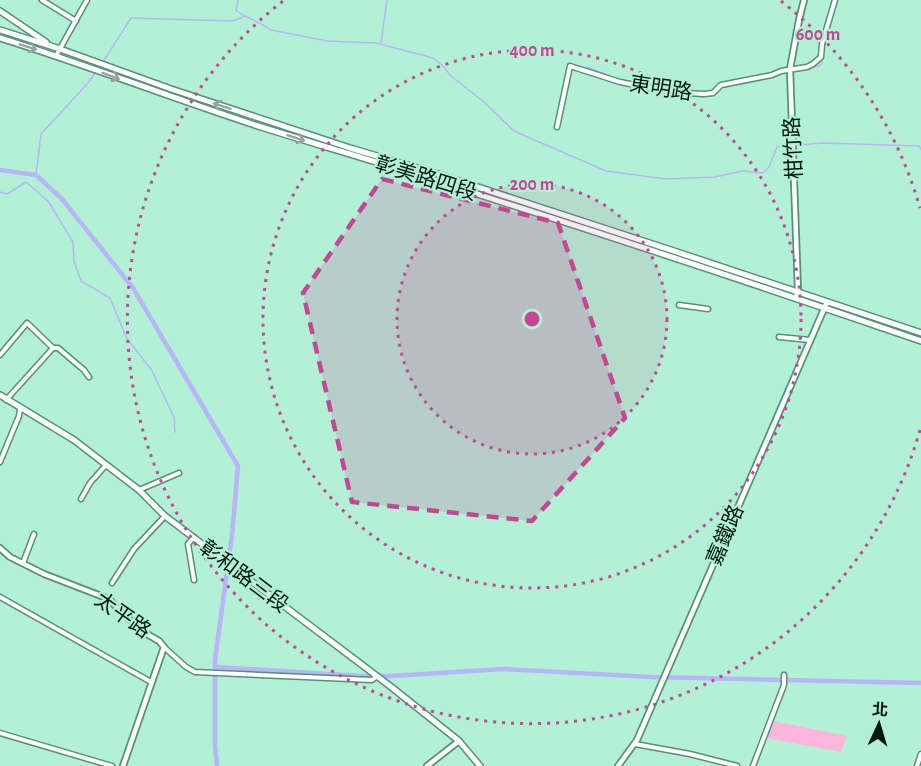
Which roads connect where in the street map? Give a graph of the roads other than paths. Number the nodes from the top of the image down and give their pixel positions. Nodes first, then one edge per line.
1 (42, 0) edge
2 (87, 0) edge
3 (804, 0) edge
4 (835, 0) edge
5 (0, 11) edge
6 (76, 21) junction
7 (0, 30) edge
8 (0, 38) edge
9 (49, 45) junction
10 (60, 49) junction
11 (56, 56) junction
12 (790, 69) junction
13 (171, 89) junction
14 (169, 96) junction
15 (257, 117) junction
16 (255, 125) junction
17 (557, 127) dead end
18 (797, 295) junction
19 (679, 305) dead end
20 (826, 305) junction
21 (708, 309) dead end
22 (921, 333) edge
23 (779, 337) dead end
24 (810, 340) junction
25 (921, 341) edge
26 (53, 348) junction
27 (0, 355) edge
28 (89, 377) dead end
29 (0, 395) edge
30 (6, 400) junction
31 (20, 409) junction
32 (0, 462) edge
33 (106, 465) junction
34 (179, 473) dead end
35 (139, 490) junction
36 (81, 499) dead end
37 (165, 516) junction
38 (34, 534) dead end
39 (194, 537) junction
40 (0, 548) edge
41 (23, 563) junction
42 (194, 580) dead end
43 (112, 583) dead end
44 (0, 597) edge
45 (164, 647) junction
46 (377, 676) junction
47 (784, 677) dead end
48 (151, 682) junction
49 (0, 733) edge
50 (459, 741) junction
51 (635, 744) junction
52 (921, 754) edge
53 (112, 766) edge
54 (123, 766) edge
55 (427, 766) edge
56 (480, 766) edge
57 (618, 766) edge
58 (737, 766) edge
59 (753, 766) edge
60 (917, 766) edge

1 - 6 street
2 - 6 street
3 - 12 street, 柑竹路
4 - 12 street, 東明路
5 - 9 main road
6 - 10 street
7 - 9 main road
8 -> 11 main road, 彰美路四段
9 - 10 main road, 彰美路四段
10 - 11 street
10 - 13 main road, 彰美路四段
11 -> 14 main road, 彰美路四段
12 - 17 street, 東明路
12 - 18 street, 柑竹路
13 - 14 main road
15 -> 13 main road, 彰美路四段
14 - 16 main road, 彰美路四段
15 - 16 main road
15 - 18 main road, 彰美路四段
16 -> 18 main road, 彰美路四段
18 - 20 main road
19 - 21 street
20 - 22 main road
20 - 24 street, 嘉鐵路
20 - 25 main road
23 - 24 street
24 - 51 street, 嘉鐵路
26 - 27 street
26 - 28 street
26 - 30 street
29 - 30 main road, 彰和路三段
30 - 31 main road, 彰和路三段
31 - 32 street
31 - 33 main road, 彰和路三段
33 - 35 main road, 彰和路三段
33 - 36 street
34 - 35 street
35 - 37 main road, 彰和路三段
37 - 39 main road, 彰和路三段
37 - 43 street
38 - 41 street
39 - 42 street
39 - 46 main road, 彰和路三段
40 - 41 street, 太平路
41 - 45 street, 太平路
44 - 48 street
45 - 46 street
45 - 48 street, 太平路
46 - 50 main road, 彰和路三段
47 - 59 street
48 - 54 street, 太平路
49 - 53 street
50 - 55 street
50 - 56 main road, 彰和路三段
51 - 57 street, 嘉鐵路
51 - 58 street
52 - 60 street

